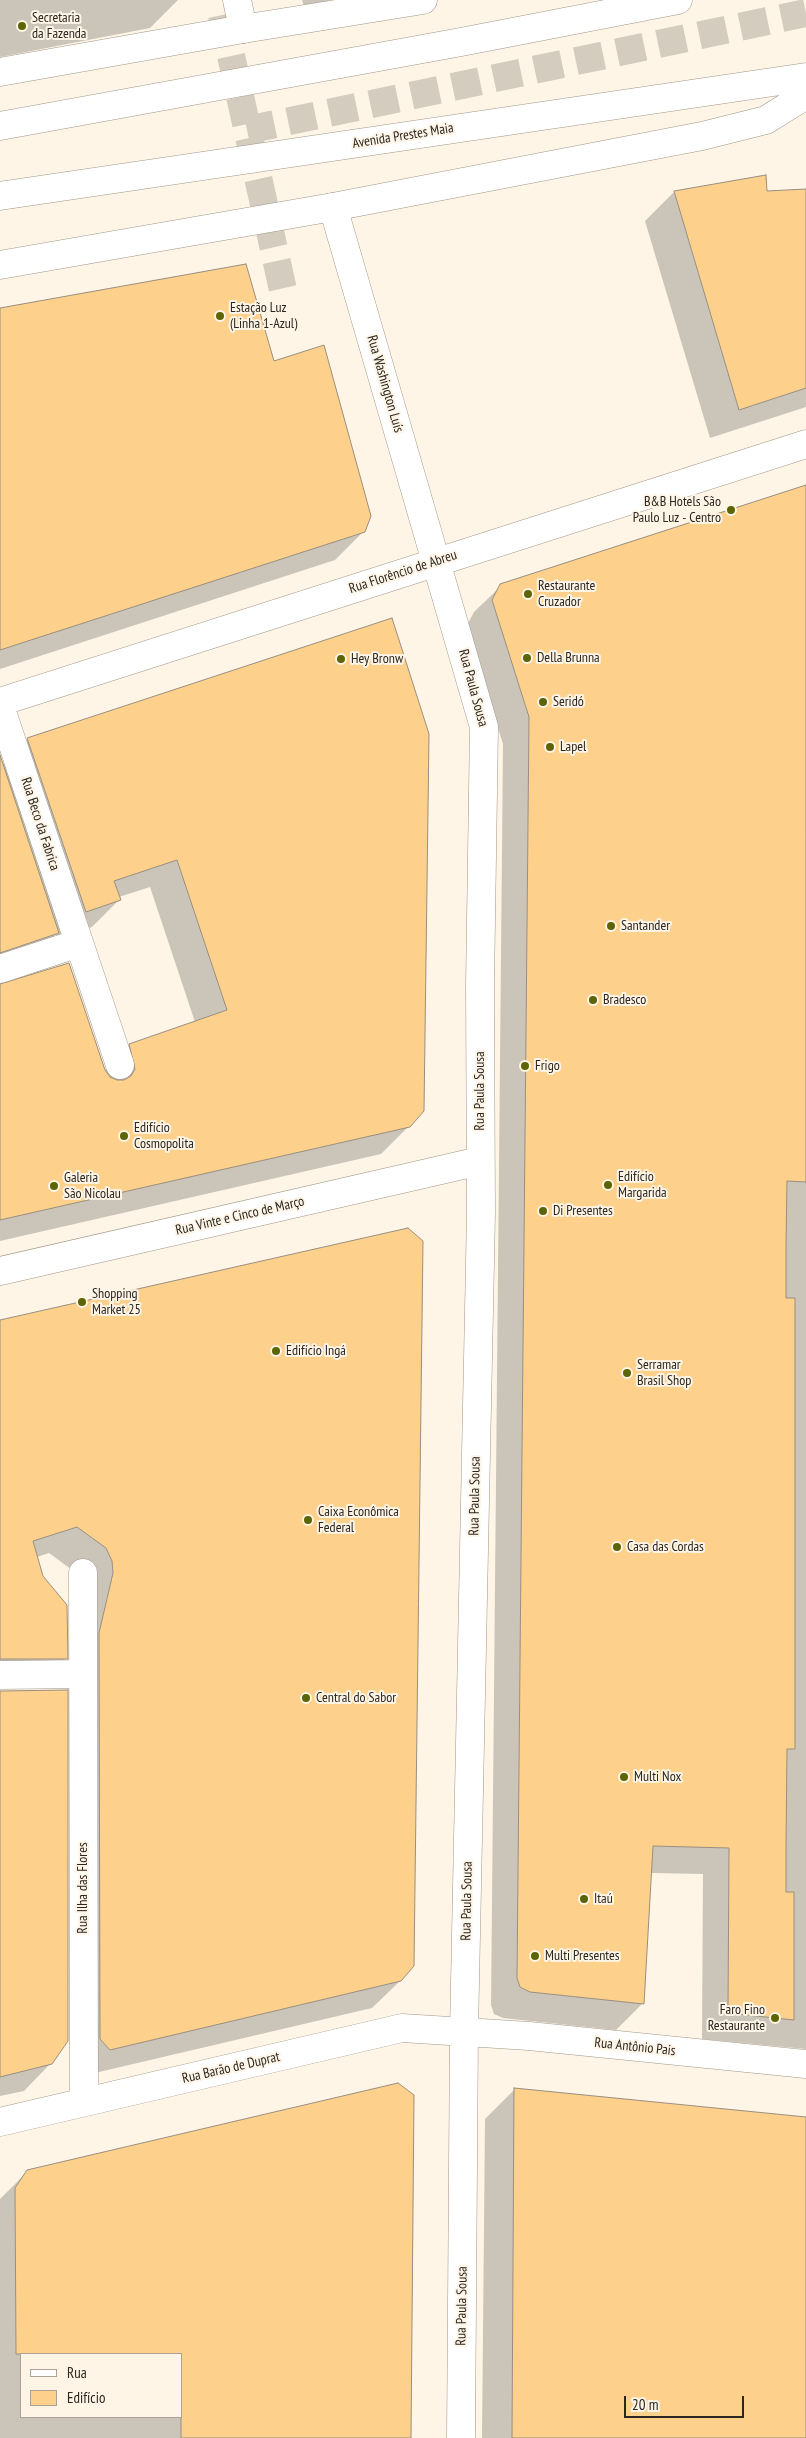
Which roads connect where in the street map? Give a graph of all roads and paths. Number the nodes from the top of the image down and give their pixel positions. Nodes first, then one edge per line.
1 (237, 0) edge
2 (423, 0) edge
3 (678, 0) edge
4 (243, 29) junction
5 (0, 72) edge
6 (806, 77) edge
7 (806, 95) edge
8 (0, 126) edge
9 (0, 196) edge
10 (333, 207) junction
11 (0, 265) edge
12 (806, 444) edge
13 (437, 561) junction
14 (0, 704) edge
15 (79, 943) junction
16 (0, 969) edge
17 (120, 1065) dead end
18 (480, 1161) junction
19 (0, 1271) edge
20 (83, 1573) dead end
21 (82, 1674) junction
22 (0, 1675) edge
23 (464, 2031) junction
24 (806, 2064) edge
25 (84, 2102) junction
26 (0, 2122) edge
27 (461, 2438) edge

1 - 4 main road
2 - 4 main road
3 - 8 main road
4 - 5 main road
6 - 9 main road, Avenida Prestes Maia
7 - 10 main road
10 - 11 main road
10 - 13 main road, Rua Washington Luís
12 - 13 main road, Rua Florêncio de Abreu
13 - 14 main road, Rua Florêncio de Abreu
13 - 18 main road, Rua Paula Sousa
14 - 15 main road, Rua Beco da Fabrica
15 - 16 main road
15 - 17 main road, Rua Beco da Fabrica
18 - 19 main road, Rua Vinte e Cinco de Março
18 - 23 main road, Rua Paula Sousa
20 - 21 main road, Rua Ilha das Flores
21 - 22 main road
21 - 25 main road, Rua Ilha das Flores
23 - 24 main road, Rua Antônio Pais
23 - 25 main road, Rua Barão de Duprat
23 - 27 main road, Rua Paula Sousa
25 - 26 main road, Rua Barão de Duprat

